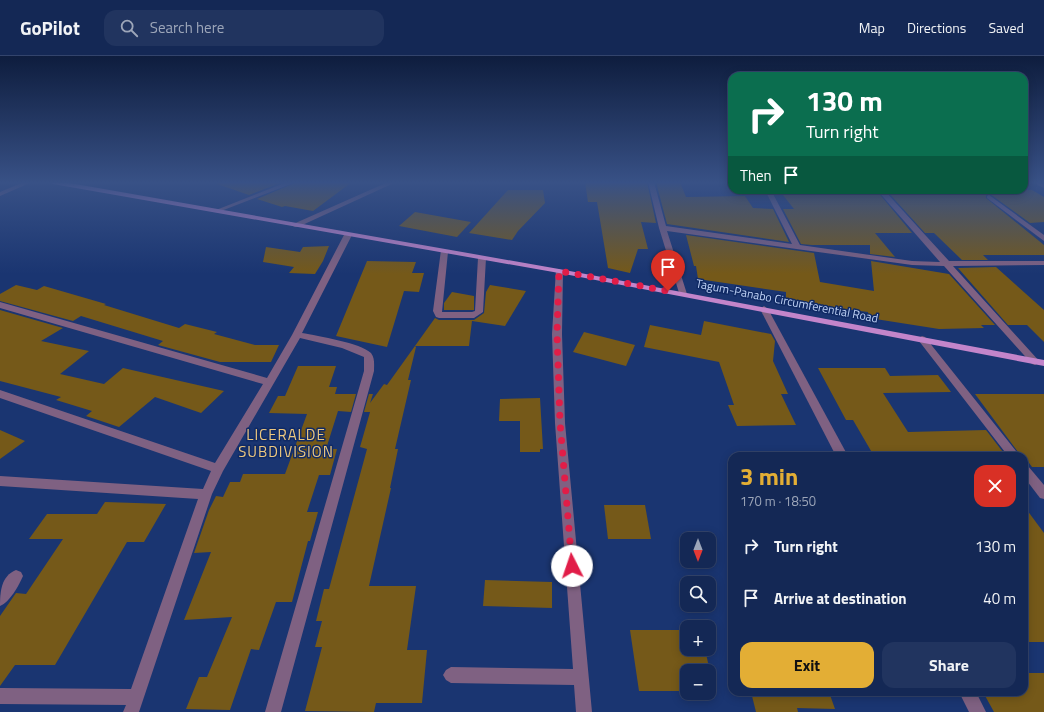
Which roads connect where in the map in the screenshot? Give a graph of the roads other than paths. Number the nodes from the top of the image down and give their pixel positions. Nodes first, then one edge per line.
1 (232, 213) edge
2 (323, 213) edge
3 (659, 213) edge
4 (780, 213) edge
5 (901, 213) edge
6 (1009, 213) edge
7 (295, 225) junction
8 (663, 228) junction
9 (348, 235) junction
10 (1044, 239) edge
11 (797, 247) junction
12 (444, 252) junction
13 (482, 258) junction
14 (1044, 262) edge
15 (948, 264) junction
16 (559, 271) junction
17 (684, 294) junction
18 (0, 305) edge
19 (764, 309) junction
20 (297, 335) junction
21 (922, 339) junction
22 (1035, 362) junction
23 (1044, 363) edge
24 (269, 382) junction
25 (0, 394) edge
26 (840, 452) edge
27 (1011, 452) edge
28 (218, 469) junction
29 (1028, 474) edge
30 (0, 481) edge
31 (206, 494) junction
32 (1044, 494) edge
33 (16, 576) dead end
34 (0, 598) edge
35 (451, 674) dead end
36 (580, 677) junction
37 (0, 696) edge
38 (969, 696) edge
39 (134, 705) edge
40 (273, 712) edge
41 (584, 712) edge
42 (978, 712) edge

1 - 7 main road, Tagum-Panabo Circumferential Road
2 - 7 street
3 - 8 street
4 - 11 street
5 - 15 street
6 - 10 street
7 - 9 main road, Tagum-Panabo Circumferential Road
8 - 11 street
8 - 17 street
9 - 12 main road, Tagum-Panabo Circumferential Road
9 - 20 street
11 - 15 street
12 - 13 main road, Tagum-Panabo Circumferential Road
12 - 13 street
13 - 16 main road, Tagum-Panabo Circumferential Road
14 - 15 street
15 - 22 street
16 - 17 main road, Tagum-Panabo Circumferential Road
16 - 36 street
17 - 19 main road, Tagum-Panabo Circumferential Road
18 - 24 street
19 - 21 main road, Tagum-Panabo Circumferential Road
19 - 26 street
20 - 24 street
20 - 40 street
21 - 22 main road, Tagum-Panabo Circumferential Road
21 - 27 street
22 - 23 main road, Tagum-Panabo Circumferential Road
24 - 28 street
25 - 28 street
28 - 31 street
29 - 32 street
30 - 31 street
31 - 39 street
33 - 34 street
35 - 36 street
36 - 41 street
37 - 39 street
38 - 42 street

